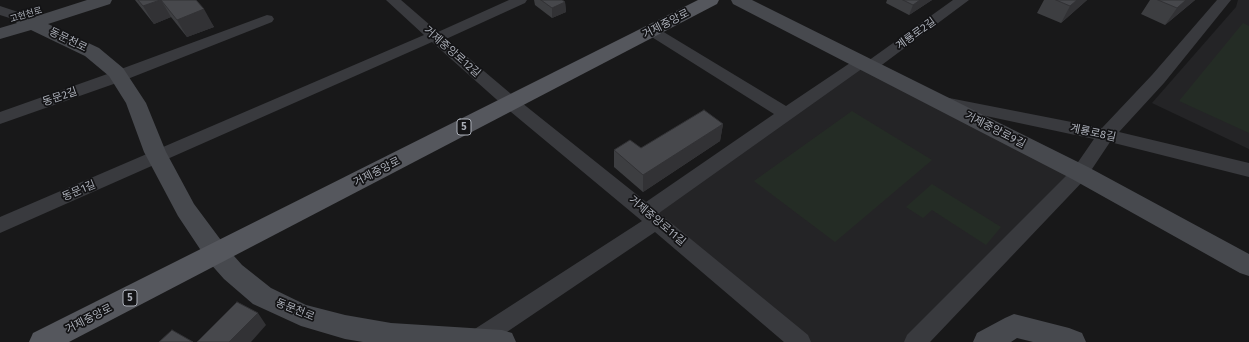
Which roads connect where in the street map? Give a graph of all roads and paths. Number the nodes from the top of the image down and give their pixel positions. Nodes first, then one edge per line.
1 (74, 0) edge
2 (104, 0) edge
3 (393, 0) edge
4 (520, 0) edge
5 (711, 0) edge
6 (739, 0) edge
7 (962, 0) edge
8 (1224, 0) edge
9 (13, 18) edge
10 (267, 19) dead end
11 (652, 31) junction
12 (0, 34) edge
13 (435, 37) junction
14 (866, 65) junction
15 (119, 76) junction
16 (937, 101) junction
17 (510, 103) junction
18 (786, 114) junction
19 (0, 118) edge
20 (1106, 135) junction
21 (158, 157) junction
22 (1249, 170) edge
23 (1080, 172) junction
24 (651, 217) junction
25 (0, 225) edge
26 (217, 254) junction
27 (1249, 266) edge
28 (475, 341) junction
29 (43, 342) edge
30 (501, 342) edge
31 (800, 342) edge
32 (915, 342) edge
33 (987, 342) edge
34 (1072, 342) edge

1 - 9 street, 고현천로
2 - 9 street, 고현천로
3 - 13 street, 거제중앙로12길
4 - 13 street
5 - 11 main road, 거제중앙로 / 5
6 - 14 street, 거제중앙로9길
7 - 14 street, 계룡로2길
8 - 20 street
9 - 12 street, 고현천로
9 - 15 street, 동문천로
10 - 15 street
11 - 17 main road, 거제중앙로 / 5
11 - 18 street
13 - 17 street, 거제중앙로12길
13 - 21 street
14 - 16 street, 거제중앙로9길
14 - 18 street, 계룡로2길
15 - 19 street, 동문2길
15 - 21 street, 동문천로
16 - 20 street, 계룡로8길
16 - 23 street, 거제중앙로9길
17 - 24 street, 거제중앙로11길
17 - 26 main road, 거제중앙로 / 5
18 - 24 street, 계룡로2길
20 - 22 street, 계룡로8길
20 - 23 street
21 - 25 street, 동문1길
21 - 26 street, 동문천로
23 - 27 street, 거제중앙로9길
23 - 32 street
24 - 28 street, 계룡로2길
24 - 31 street, 거제중앙로11길
26 - 28 street, 동문천로
26 - 29 main road, 거제중앙로 / 5
28 - 30 street, 동문천로
33 - 34 street

